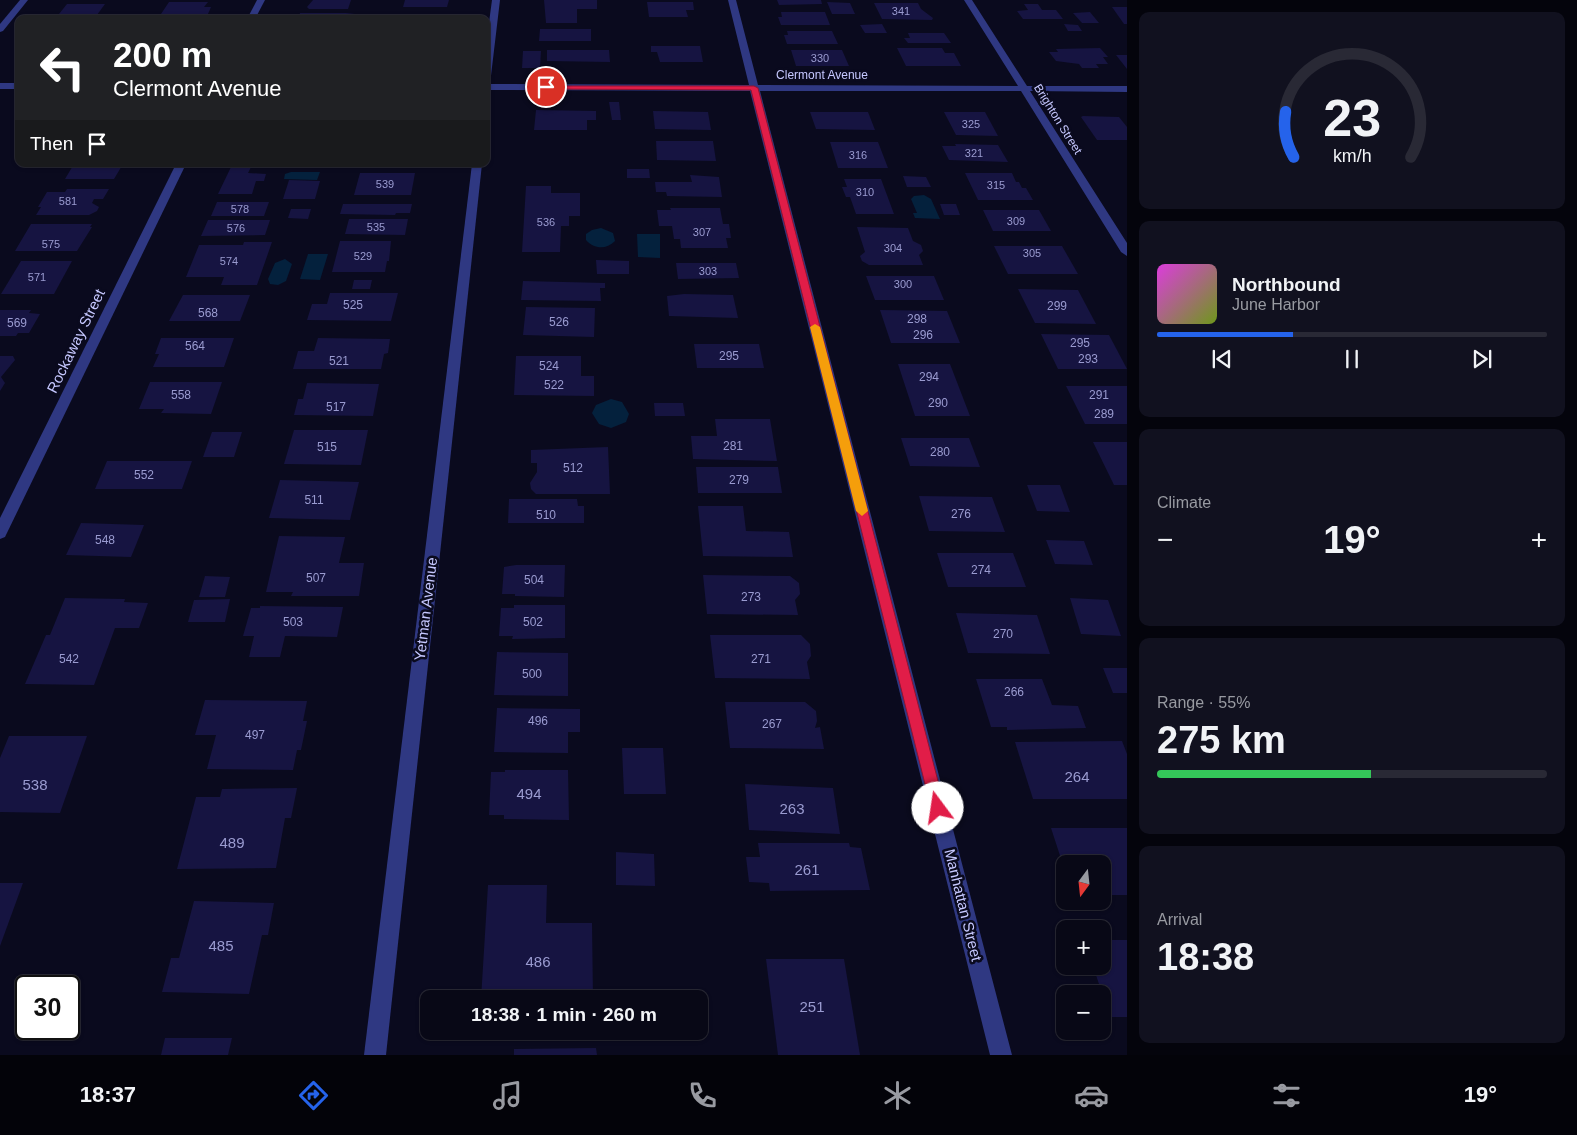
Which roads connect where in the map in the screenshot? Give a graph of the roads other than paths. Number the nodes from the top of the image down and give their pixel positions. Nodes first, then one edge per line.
1 (24, 0) edge
2 (261, 0) edge
3 (496, 0) edge
4 (732, 0) edge
5 (968, 0) edge
6 (254, 15) edge
7 (0, 28) edge
8 (490, 51) edge
9 (490, 85) edge
10 (0, 86) edge
11 (15, 86) edge
12 (754, 88) junction
13 (1024, 89) junction
14 (1127, 89) edge
15 (179, 167) edge
16 (477, 167) edge
17 (1127, 252) edge
18 (0, 533) edge
19 (375, 1055) edge
20 (1001, 1055) edge

1 - 7 street
2 - 6 street
3 - 8 street
4 - 12 street, Manhattan Street
5 - 13 street, Brighton Street
9 - 12 street, Clermont Avenue
10 - 11 street
12 - 13 street, Clermont Avenue
12 - 20 street, Manhattan Street
13 - 14 street, Clermont Avenue
13 - 17 street, Brighton Street
15 - 18 street, Rockaway Street
16 - 19 street, Yetman Avenue

